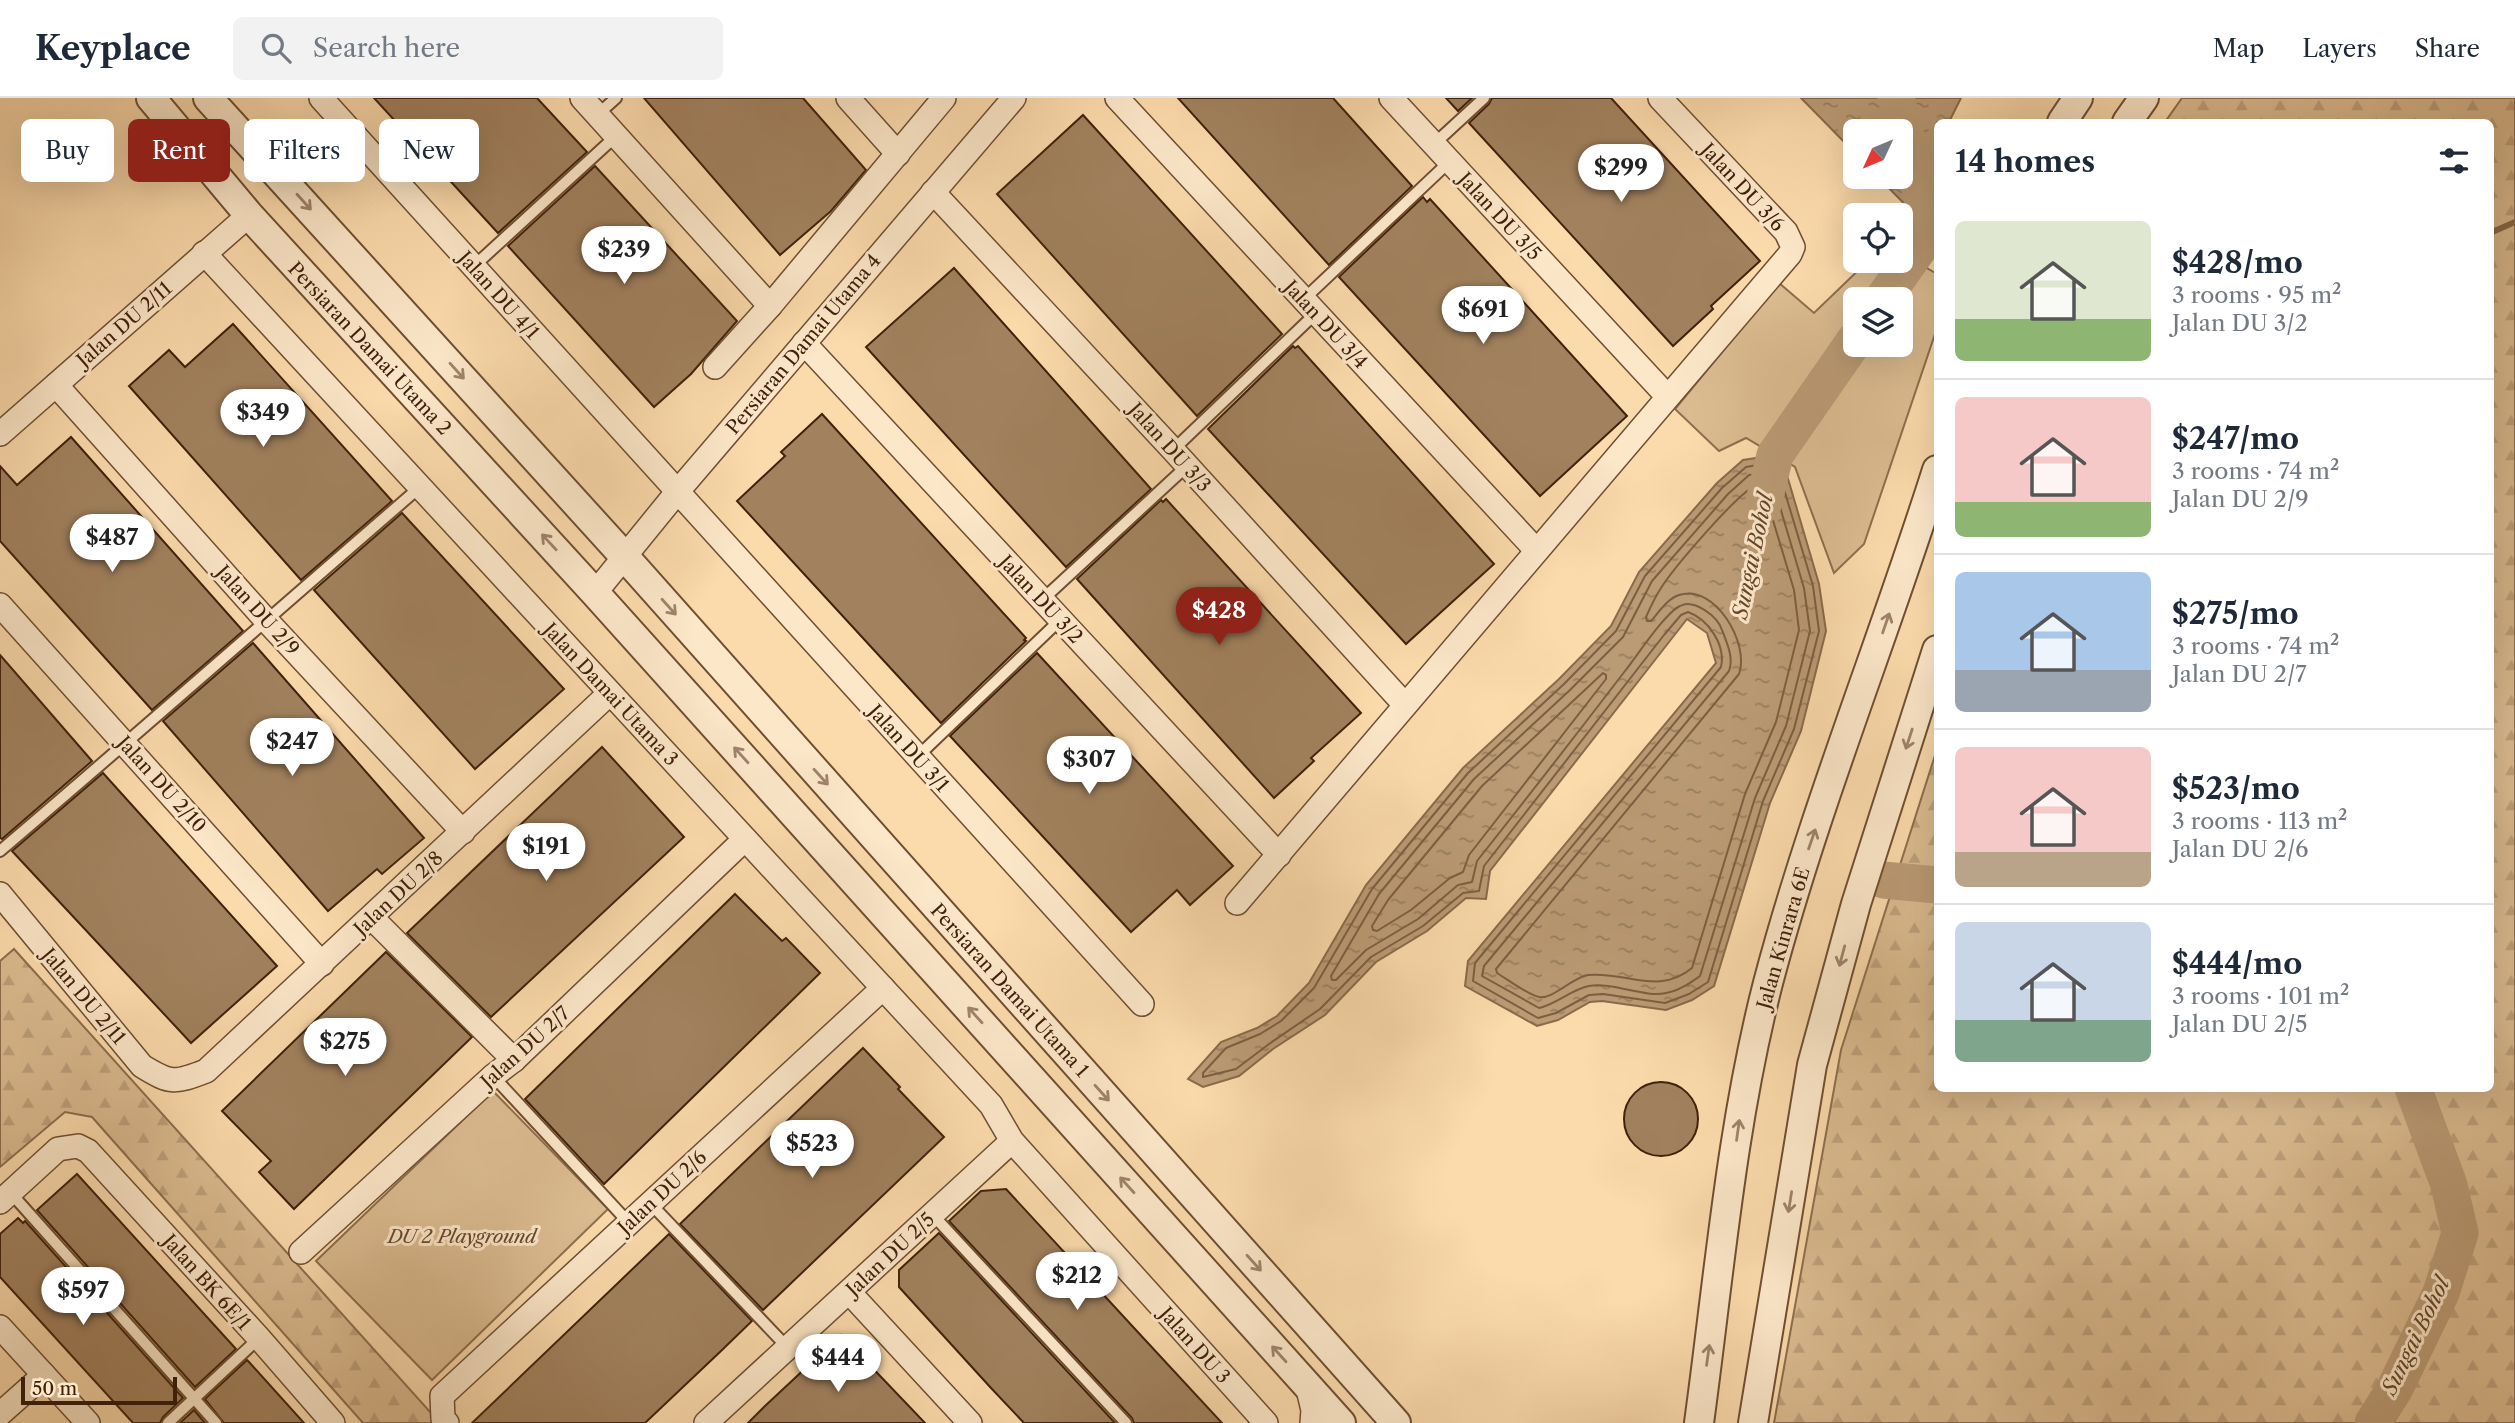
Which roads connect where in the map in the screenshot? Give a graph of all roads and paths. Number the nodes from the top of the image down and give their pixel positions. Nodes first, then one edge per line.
1 (151, 98) edge
2 (208, 98) edge
3 (321, 98) edge
4 (582, 98) edge
5 (616, 98) edge
6 (848, 98) edge
7 (944, 98) edge
8 (1014, 98) edge
9 (1117, 98) edge
10 (1391, 98) edge
11 (1484, 98) edge
12 (1660, 98) edge
13 (2078, 98) edge
14 (2144, 98) edge
15 (597, 115) junction
16 (2064, 119) edge
17 (2129, 119) edge
18 (616, 136) junction
19 (1433, 145) junction
20 (898, 154) junction
21 (1449, 162) junction
22 (933, 192) junction
23 (249, 215) junction
24 (204, 253) junction
25 (473, 267) junction
26 (770, 306) junction
27 (1310, 306) junction
28 (804, 343) junction
29 (715, 367) dead end
30 (56, 384) junction
31 (1667, 396) junction
32 (0, 434) edge
33 (1180, 458) junction
34 (1934, 479) edge
35 (420, 487) junction
36 (678, 491) junction
37 (1536, 550) junction
38 (624, 556) junction
39 (595, 593) junction
40 (1042, 600) junction
41 (0, 605) edge
42 (265, 620) junction
43 (1060, 620) junction
44 (1934, 659) edge
45 (610, 693) junction
46 (1405, 705) junction
47 (126, 744) junction
48 (917, 757) junction
49 (463, 832) junction
50 (745, 839) junction
51 (0, 851) edge
52 (1279, 855) junction
53 (0, 894) edge
54 (1237, 903) dead end
55 (372, 918) junction
56 (322, 964) junction
57 (883, 988) junction
58 (1142, 1004) dead end
59 (514, 1060) junction
60 (493, 1076) junction
61 (179, 1081) joint
62 (1012, 1141) junction
63 (5, 1197) edge
64 (650, 1203) junction
65 (932, 1214) junction
66 (629, 1223) junction
67 (301, 1252) dead end
68 (849, 1292) junction
69 (0, 1327) edge
70 (259, 1338) junction
71 (788, 1348) junction
72 (44, 1375) junction
73 (1307, 1385) junction
74 (194, 1399) junction
75 (0, 1414) edge
76 (88, 1423) edge
77 (168, 1423) edge
78 (216, 1423) edge
79 (333, 1423) edge
80 (447, 1423) edge
81 (706, 1423) edge
82 (970, 1423) edge
83 (1126, 1423) edge
84 (1266, 1423) edge
85 (1312, 1423) edge
86 (1340, 1423) edge
87 (1396, 1423) edge
88 (1699, 1423) edge
89 (1753, 1423) edge

1 - 23 street, Persiaran Damai Utama 2
2 -> 38 street
3 - 25 street, Jalan DU 4/1
4 - 15 street
5 - 15 lane
6 - 20 street
7 - 20 street
8 - 22 street, Persiaran Damai Utama 4
9 - 27 street, Jalan DU 3/4
10 - 19 street, Jalan DU 3/5
11 - 19 lane
12 - 31 street, Jalan DU 3/6
13 - 16 street
14 - 17 street
15 - 18 street
18 - 25 lane
18 - 26 street
19 - 21 street, Jalan DU 3/5
20 - 26 street
21 - 27 lane
21 - 31 street, Jalan DU 3/5
22 - 28 street, Persiaran Damai Utama 4
22 - 33 street, Jalan DU 3/3
23 - 24 street, Jalan DU 2/11
39 -> 23 street, Persiaran Damai Utama 2
24 - 30 street, Jalan DU 2/11
24 - 35 street, Jalan Damai Utama 3
25 - 36 street, Jalan DU 4/1
26 - 29 street
27 - 33 lane
27 - 37 street, Jalan DU 3/4
28 - 36 street, Persiaran Damai Utama 4
28 - 40 street, Jalan DU 3/2
30 - 32 street, Jalan DU 2/11
30 - 42 street, Jalan DU 2/9
31 - 37 street
33 - 40 lane
33 - 46 street, Jalan DU 3/3
88 -> 34 street, Jalan Kinrara 6E
35 - 42 lane
35 - 45 street, Jalan Damai Utama 3
36 - 38 street, Persiaran Damai Utama 4
36 - 48 street, Jalan DU 3/1
37 - 46 street
38 - 39 street, Persiaran Damai Utama 4
38 -> 87 street, Persiaran Damai Utama 1
73 -> 39 street
40 - 43 street, Jalan DU 3/2
41 - 47 street, Jalan DU 2/10
42 - 47 lane
42 - 49 street, Jalan DU 2/9
43 - 48 lane
43 - 52 street, Jalan DU 3/2
44 -> 89 street
45 - 49 street, Jalan DU 2/8
45 - 50 street, Jalan Damai Utama 3
46 - 52 street
47 - 51 lane
47 - 56 street, Jalan DU 2/10
48 - 58 street, Jalan DU 3/1
49 - 55 street, Jalan DU 2/8
50 - 57 street, Jalan Damai Utama 3
50 - 59 street, Jalan DU 2/7
52 - 54 street
53 - 61 street, Jalan DU 2/11
55 - 56 street, Jalan DU 2/8
55 - 59 street
56 - 61 street, Jalan DU 2/8
57 - 62 street, Jalan Damai Utama 3
57 - 64 street, Jalan DU 2/6
59 - 60 street, Jalan DU 2/7
60 - 66 lane
60 - 67 street, Jalan DU 2/7
62 - 65 street, Jalan DU 2/5
62 - 84 street, Jalan DU 3
63 - 70 street, Jalan BK 6E/1
63 - 74 lane
64 - 66 street, Jalan DU 2/6
64 - 71 lane
65 - 68 street, Jalan DU 2/5
65 - 83 lane
66 - 80 street, Jalan DU 2/6
68 - 71 street, Jalan DU 2/5
68 - 82 street
69 - 72 street
70 - 74 lane
70 - 79 street, Jalan BK 6E/1
71 - 81 street, Jalan DU 2/5
72 - 75 street
72 - 76 street
73 - 85 street
73 - 86 street
74 - 77 lane
74 - 78 lane

